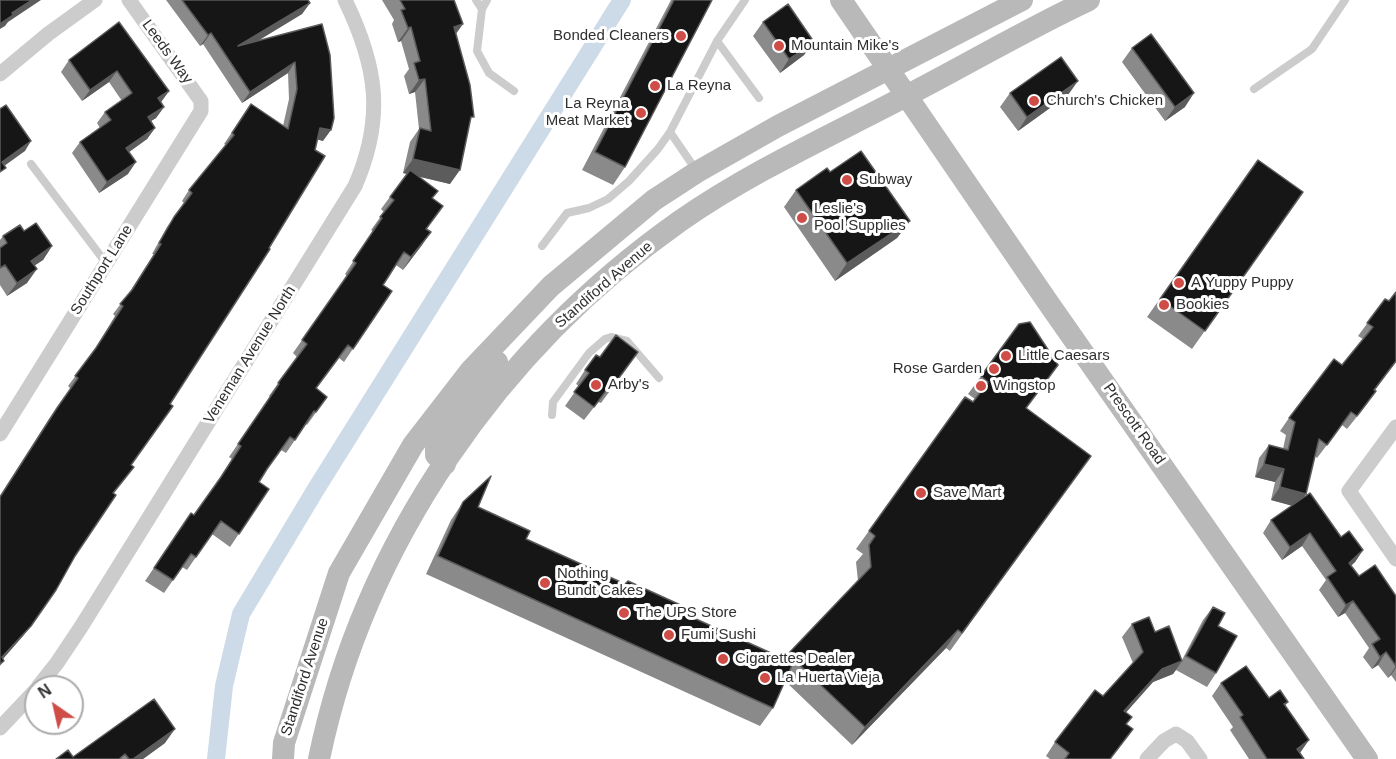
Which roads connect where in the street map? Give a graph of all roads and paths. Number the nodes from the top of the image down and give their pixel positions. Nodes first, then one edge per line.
1 (95, 0) edge
2 (129, 0) edge
3 (345, 0) edge
4 (476, 0) edge
5 (487, 0) edge
6 (746, 0) edge
7 (841, 0) edge
8 (1022, 0) edge
9 (1089, 0) edge
10 (1345, 0) edge
11 (482, 9) junction
12 (717, 42) junction
13 (888, 68) junction
14 (0, 74) edge
15 (1254, 89) dead end
16 (513, 91) dead end
17 (908, 95) junction
18 (759, 98) dead end
19 (202, 106) joint
20 (670, 132) junction
21 (31, 164) dead end
22 (697, 172) junction
23 (542, 246) dead end
24 (106, 263) junction
25 (521, 317) junction
26 (659, 378) dead end
27 (552, 414) dead end
28 (1396, 427) edge
29 (0, 434) edge
30 (445, 464) junction
31 (1396, 559) edge
32 (46, 675) edge
33 (24, 703) edge
34 (0, 728) edge
35 (283, 759) edge
36 (319, 759) edge
37 (1147, 759) edge
38 (1200, 759) edge
39 (1367, 759) edge

1 - 14 street
2 - 19 street, Leeds Way
3 - 32 street, Veneman Avenue North
4 - 11 lane
5 - 11 lane
6 - 12 lane
7 - 13 main road, Prescott Road
8 - 13 main road, Standiford Avenue
9 - 17 main road, Standiford Avenue
10 - 15 lane
11 - 16 lane
12 - 18 lane
12 - 20 lane
13 - 17 main road, Prescott Road
13 - 22 main road, Standiford Avenue
17 - 30 main road, Standiford Avenue
17 - 39 main road, Prescott Road
19 - 24 street, Southport Lane
20 - 22 lane
20 - 23 lane
21 - 24 lane
22 - 25 main road, Standiford Avenue
24 - 29 street, Southport Lane
25 - 30 main road
25 - 35 main road, Standiford Avenue
26 - 27 lane
28 - 31 street
30 - 36 main road, Standiford Avenue
33 - 34 street, Veneman Avenue North
37 - 38 street

